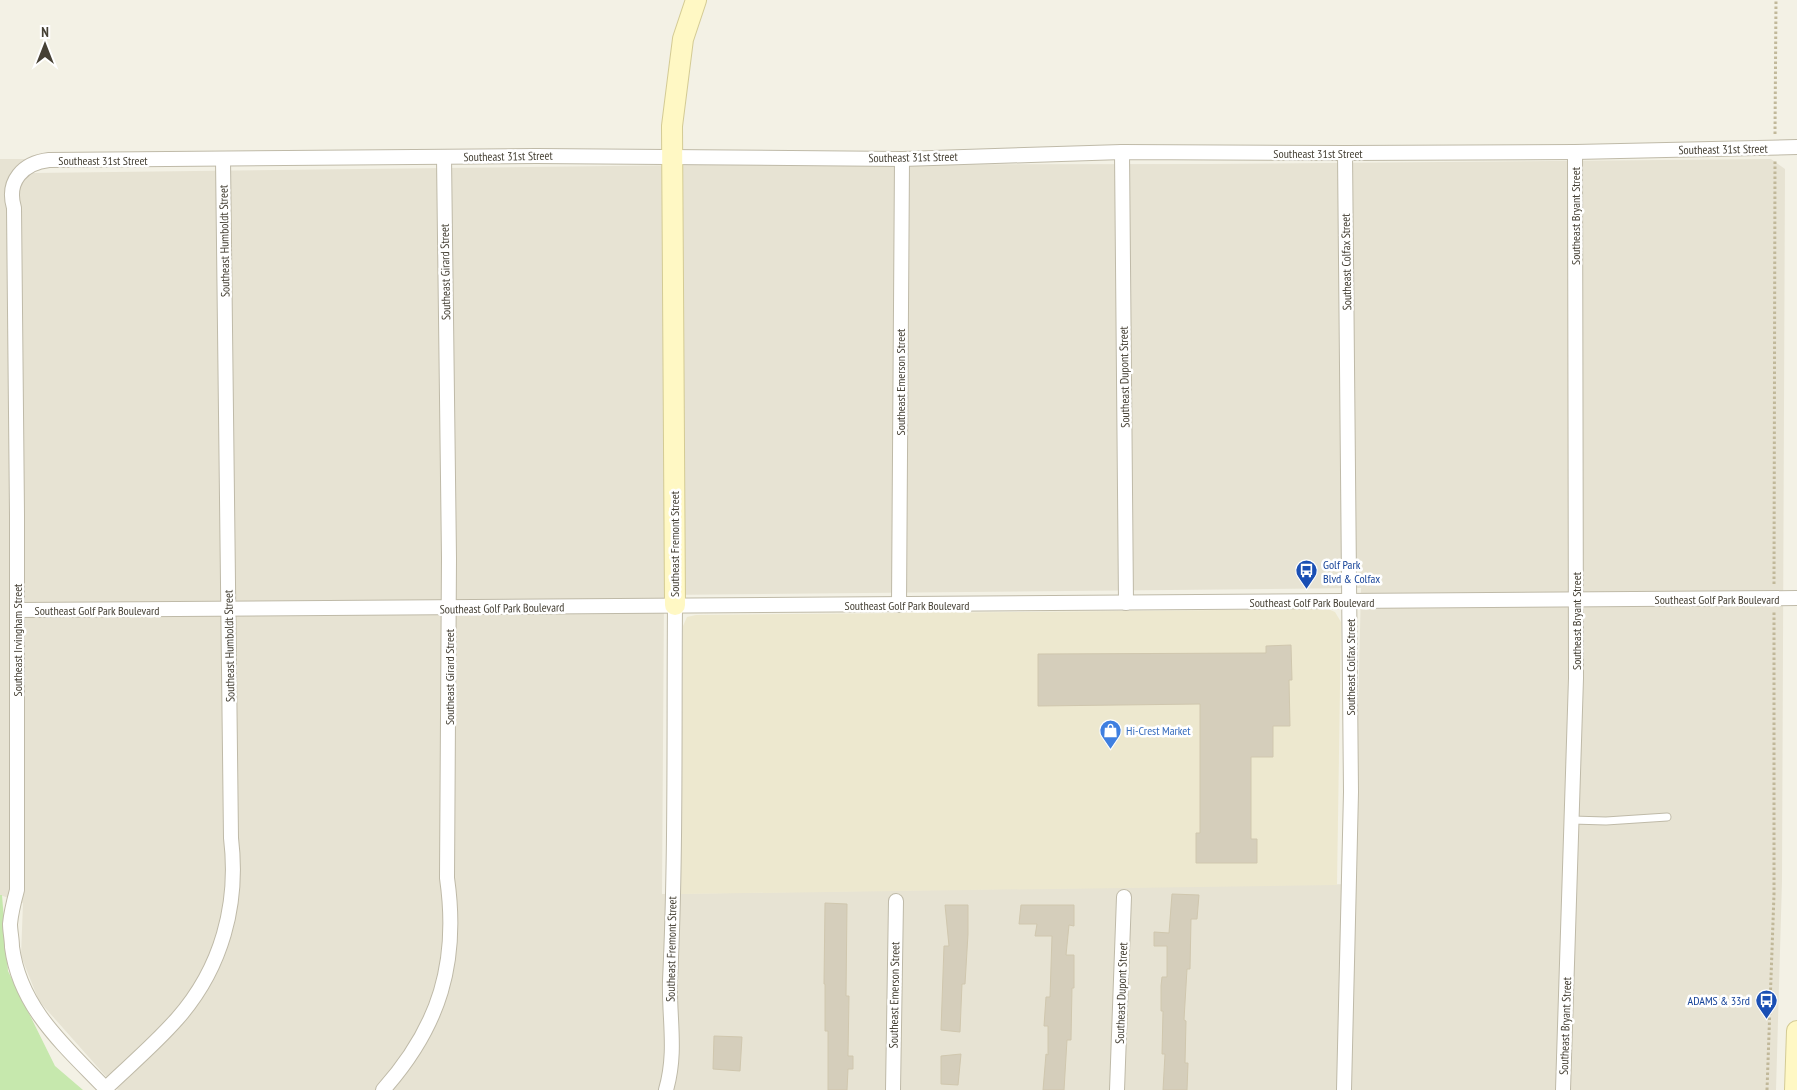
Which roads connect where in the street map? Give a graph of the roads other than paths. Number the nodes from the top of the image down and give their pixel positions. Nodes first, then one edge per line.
1 (696, 0) edge
2 (1797, 147) edge
3 (1122, 152) junction
4 (1575, 152) junction
5 (1345, 153) junction
6 (672, 156) junction
7 (444, 157) junction
8 (902, 158) junction
9 (223, 159) junction
10 (30, 165) joint
11 (1797, 598) edge
12 (1576, 600) junction
13 (1349, 601) junction
14 (1126, 603) junction
15 (675, 605) junction
16 (899, 605) junction
17 (449, 608) junction
18 (17, 610) junction
19 (229, 610) junction
20 (1667, 817) dead end
21 (1572, 820) junction
22 (1124, 897) dead end
23 (896, 900) dead end
24 (5, 926) edge
25 (1797, 1031) edge
26 (106, 1089) edge
27 (383, 1090) edge
28 (666, 1090) edge
29 (893, 1090) edge
30 (1117, 1090) edge
31 (1344, 1090) edge
32 (1564, 1090) edge
33 (1795, 1090) edge

1 - 6 street, Southeast Fremont Street
2 - 4 street, Southeast 31st Street
3 - 5 street, Southeast 31st Street
3 - 8 street, Southeast 31st Street
3 - 14 street, Southeast Dupont Street
4 - 5 street, Southeast 31st Street
4 - 12 street, Southeast Bryant Street
5 - 13 street, Southeast Colfax Street
6 - 7 street, Southeast 31st Street
6 - 8 street, Southeast 31st Street
6 - 15 street, Southeast Fremont Street
7 - 9 street, Southeast 31st Street
7 - 17 street, Southeast Girard Street
8 - 16 street, Southeast Emerson Street
9 - 10 street, Southeast 31st Street
9 - 19 street, Southeast Humboldt Street
10 - 18 street, Southeast Irvingham Street
11 - 12 street, Southeast Golf Park Boulevard
12 - 13 street, Southeast Golf Park Boulevard
12 - 21 street, Southeast Bryant Street
13 - 14 street, Southeast Golf Park Boulevard
13 - 31 street, Southeast Colfax Street
14 - 16 street, Southeast Golf Park Boulevard
15 - 16 street, Southeast Golf Park Boulevard
15 - 17 street, Southeast Golf Park Boulevard
15 - 28 street, Southeast Fremont Street
17 - 19 street, Southeast Golf Park Boulevard
17 - 27 street, Southeast Girard Street
18 - 19 street, Southeast Golf Park Boulevard
18 - 24 street, Southeast Irvingham Street
19 - 26 street, Southeast Humboldt Street
20 - 21 lane
21 - 32 street, Southeast Bryant Street
22 - 30 street, Southeast Dupont Street
23 - 29 street, Southeast Emerson Street
24 - 26 street, Southeast Irvingham Street
25 - 33 street

